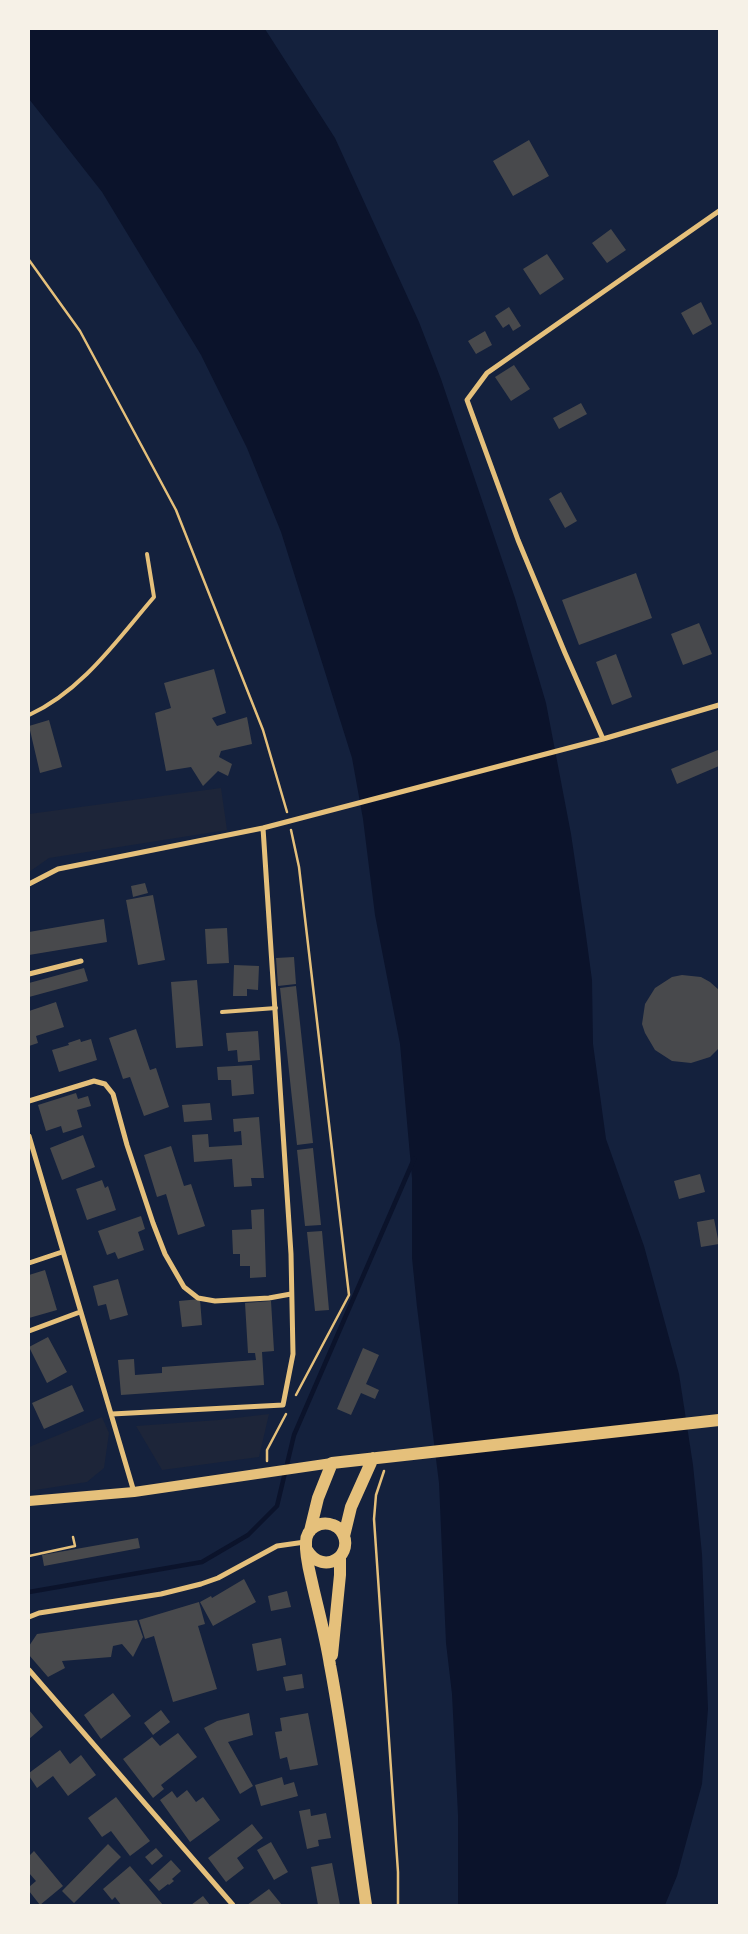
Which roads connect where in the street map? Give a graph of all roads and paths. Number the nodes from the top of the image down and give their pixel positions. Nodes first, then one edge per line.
1 (719, 211) edge
2 (30, 262) edge
3 (147, 554) dead end
4 (719, 705) edge
5 (29, 715) edge
6 (603, 739) junction
7 (290, 822) junction
8 (263, 828) junction
9 (29, 884) edge
10 (81, 961) dead end
11 (29, 974) edge
12 (276, 1008) junction
13 (222, 1012) dead end
14 (29, 1101) edge
15 (29, 1136) edge
16 (62, 1252) junction
17 (29, 1263) edge
18 (291, 1294) junction
19 (80, 1312) junction
20 (29, 1331) edge
21 (294, 1398) dead end
22 (290, 1407) dead end
23 (112, 1414) junction
24 (719, 1420) edge
25 (394, 1456) junction
26 (373, 1458) junction
27 (332, 1463) junction
28 (267, 1472) junction
29 (134, 1492) junction
30 (29, 1502) edge
31 (73, 1536) dead end
32 (344, 1536) junction
33 (307, 1541) junction
34 (29, 1556) edge
35 (340, 1557) junction
36 (29, 1618) edge
37 (330, 1665) junction
38 (29, 1670) edge
39 (233, 1905) edge
40 (366, 1905) edge
41 (398, 1905) edge

1 - 6 street
2 - 7 path
3 - 5 lane
4 - 6 street
6 - 7 street
7 - 8 street
7 - 21 path
8 - 9 street
8 - 12 street
10 - 11 street
12 - 13 lane
12 - 18 street
14 - 18 street
15 - 16 street
16 - 17 street
16 - 19 street
18 - 23 street
19 - 20 street
19 - 23 street
22 - 28 path
23 - 29 street
24 - 25 highway
25 - 26 highway
25 - 41 path
26 - 27 highway
26 - 32 highway
27 - 28 main road
27 - 33 highway
28 - 29 main road
29 - 30 main road
31 - 34 path
32 - 33 highway
32 - 35 highway
33 - 35 highway
33 - 36 street
33 - 37 highway
35 - 37 highway
37 - 40 highway
38 - 39 street

